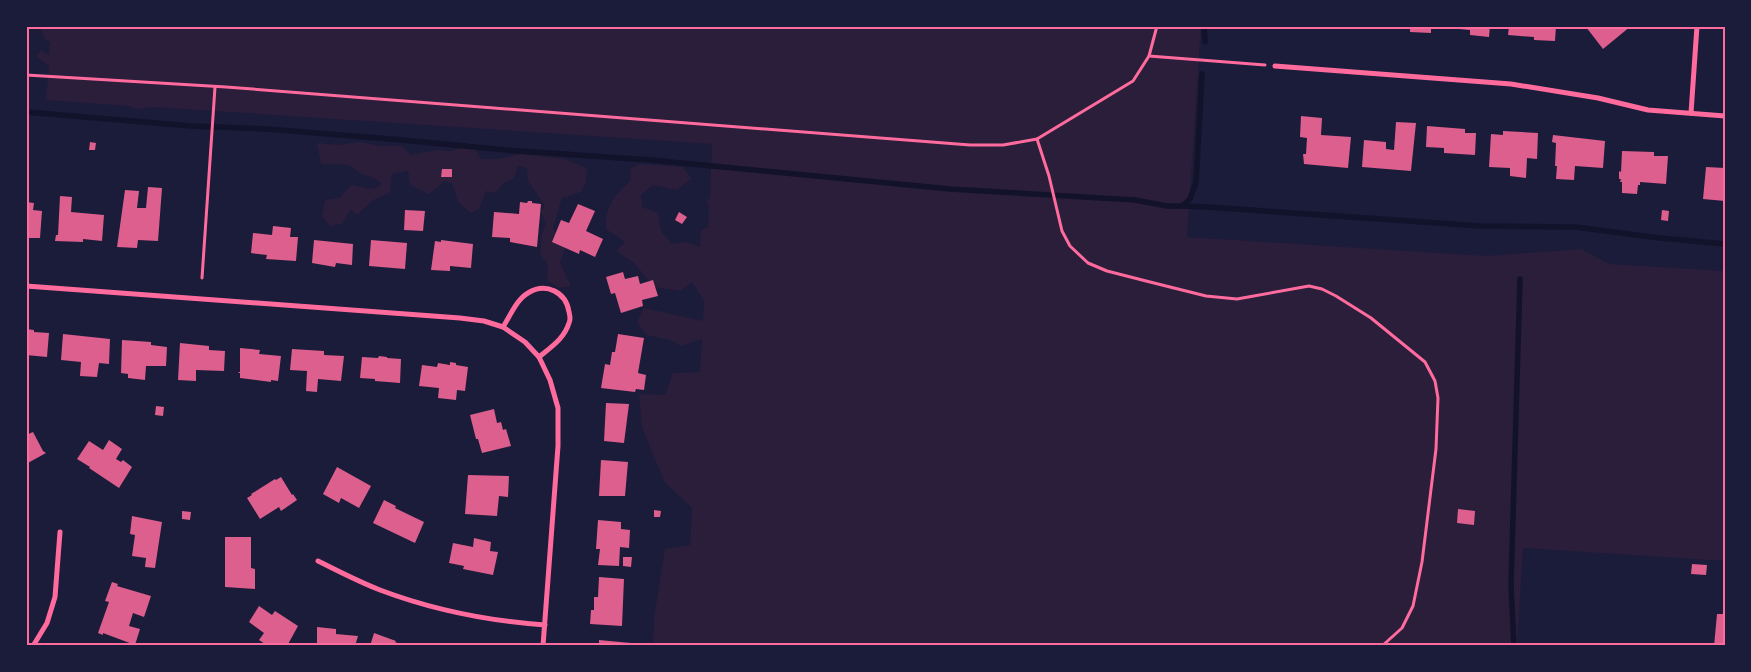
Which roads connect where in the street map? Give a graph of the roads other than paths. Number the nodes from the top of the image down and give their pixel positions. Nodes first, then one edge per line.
1 (1697, 26) edge
2 (1275, 66) road end
3 (1691, 113) junction
4 (1725, 116) edge
5 (26, 286) edge
6 (503, 327) junction
7 (539, 357) junction
8 (60, 532) dead end
9 (318, 561) dead end
10 (545, 625) junction
11 (32, 646) edge
12 (543, 646) edge

1 - 3 street
2 - 3 street
3 - 4 street
5 - 6 street
6 - 7 street
6 - 7 street
7 - 10 street
8 - 11 street
9 - 10 street
10 - 12 street

